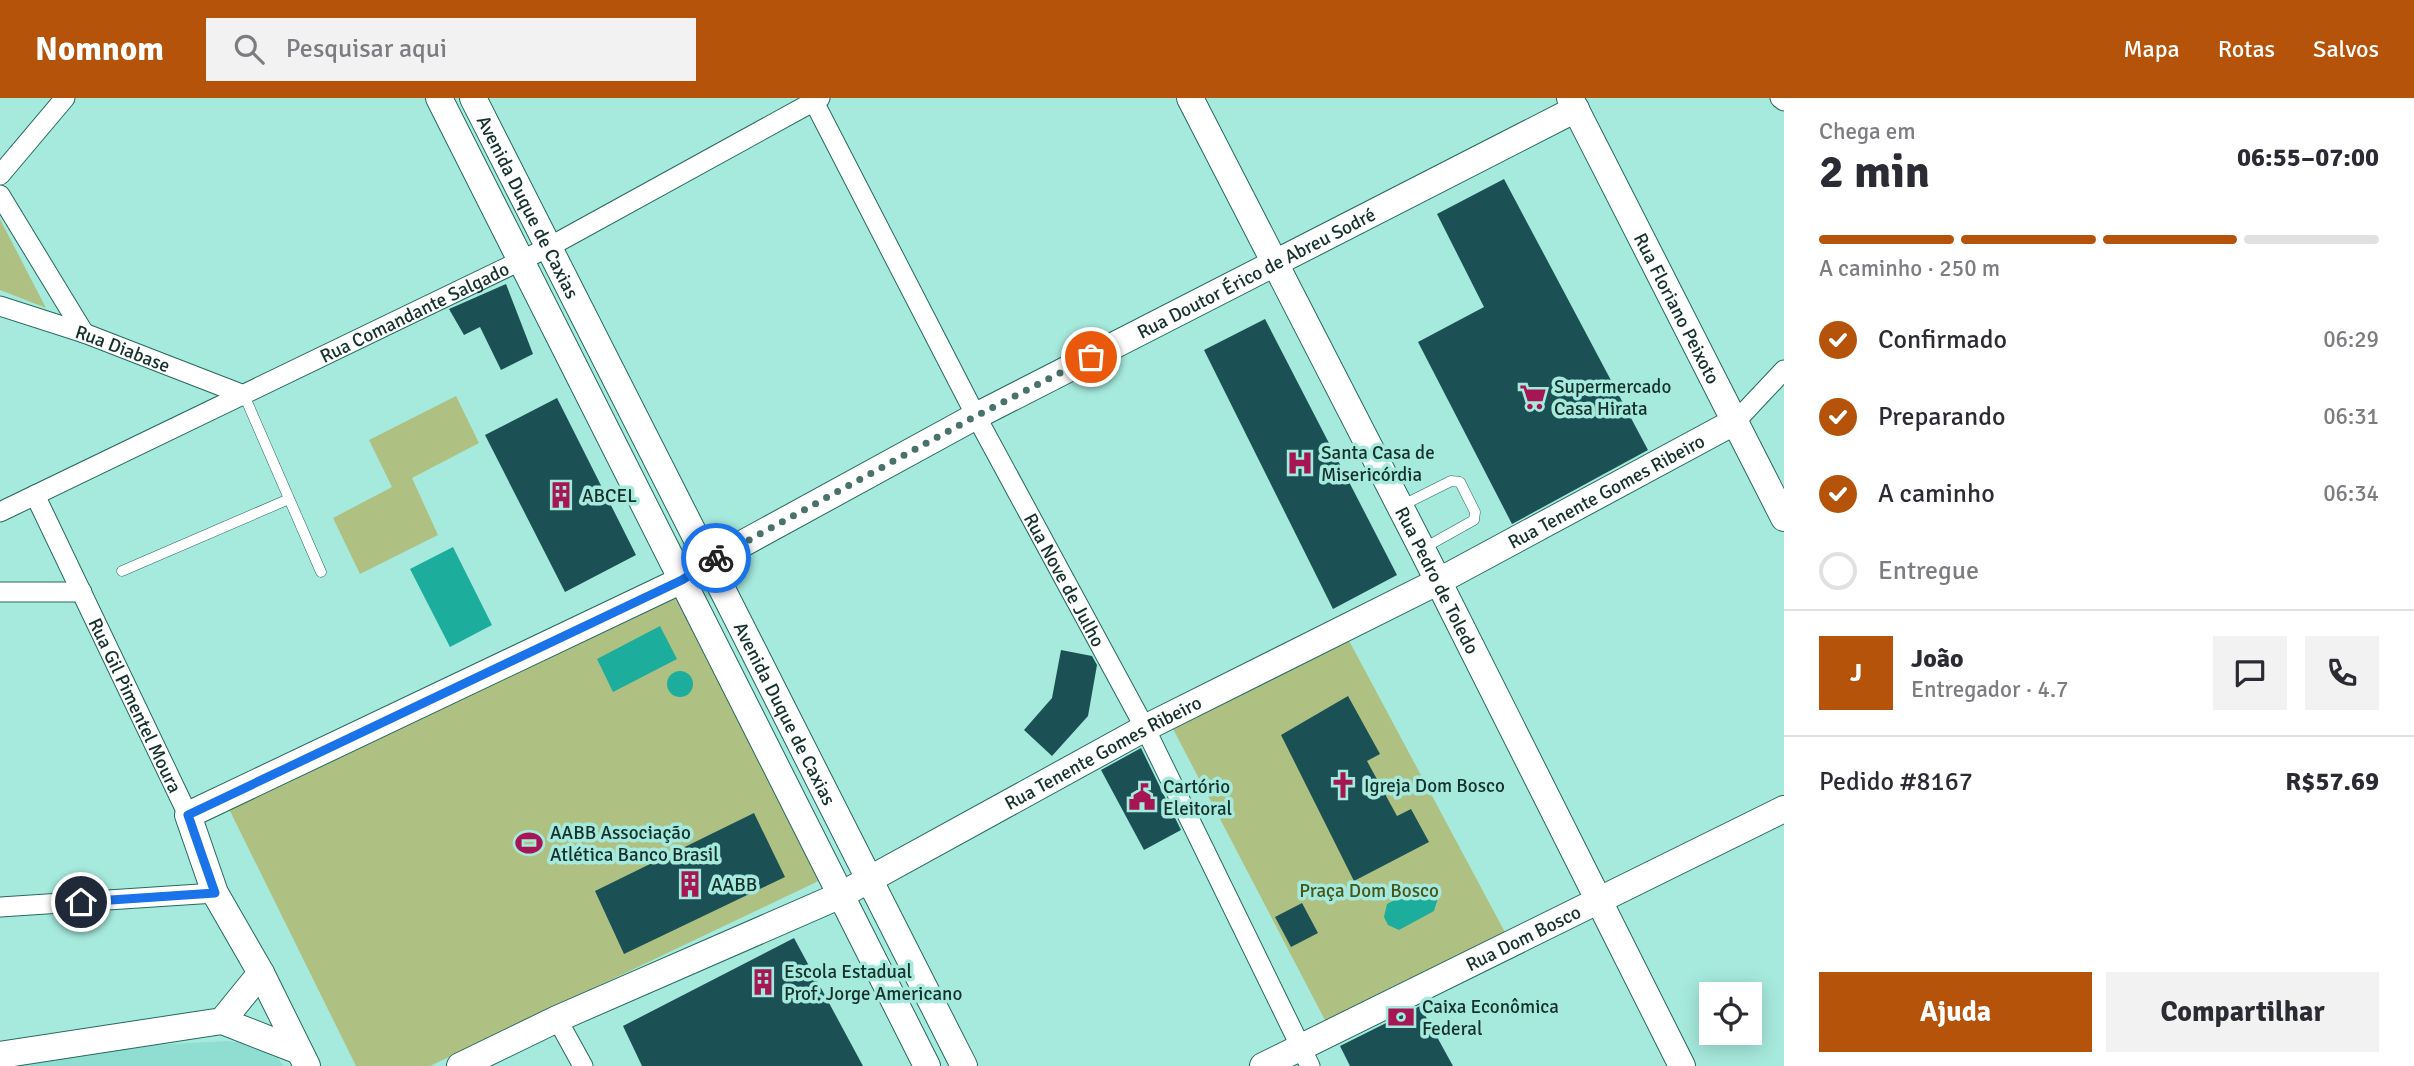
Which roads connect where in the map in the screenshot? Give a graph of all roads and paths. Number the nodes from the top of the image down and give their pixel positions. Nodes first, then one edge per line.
1 (65, 98) edge
2 (439, 98) edge
3 (473, 98) edge
4 (1191, 98) edge
5 (816, 99) edge
6 (1578, 102) edge
7 (0, 175) edge
8 (0, 195) edge
9 (549, 247) junction
10 (521, 261) junction
11 (1277, 263) junction
12 (0, 306) edge
13 (84, 333) junction
14 (1784, 370) edge
15 (244, 395) junction
16 (976, 416) junction
17 (1736, 421) junction
18 (35, 495) junction
19 (289, 499) junction
20 (1401, 506) junction
21 (0, 512) edge
22 (1784, 518) edge
23 (1422, 548) junction
24 (709, 562) junction
25 (122, 571) dead end
26 (320, 572) dead end
27 (682, 580) junction
28 (1439, 581) junction
29 (0, 592) edge
30 (82, 592) junction
31 (1145, 728) junction
32 (1784, 809) edge
33 (188, 815) junction
34 (869, 879) junction
35 (215, 893) junction
36 (841, 895) junction
37 (1598, 899) junction
38 (0, 907) edge
39 (261, 973) junction
40 (557, 1018) junction
41 (222, 1021) junction
42 (0, 1055) edge
43 (1306, 1056) edge
44 (303, 1059) edge
45 (460, 1066) edge
46 (583, 1066) edge
47 (927, 1066) edge
48 (964, 1066) edge
49 (1263, 1066) edge
50 (1682, 1066) edge

1 - 7 street
2 - 10 main road, Avenida Duque de Caxias
3 - 9 main road, Avenida Duque de Caxias
4 - 11 main road, Rua Pedro de Toledo
5 - 9 street, Rua Comandante Salgado
5 - 16 street, Rua Nove de Julho
6 - 11 main road, Rua Doutor Érico de Abreu Sodré
6 - 17 main road, Rua Floriano Peixoto
8 - 13 street
9 - 10 street, Rua Comandante Salgado
9 - 24 main road, Avenida Duque de Caxias
10 - 15 street, Rua Comandante Salgado
10 - 27 main road, Avenida Duque de Caxias
11 - 16 main road, Rua Doutor Érico de Abreu Sodré
11 - 20 main road, Rua Pedro de Toledo
12 - 13 street, Rua Diabase
13 - 15 street, Rua Diabase
14 - 17 street
15 - 18 street, Rua Comandante Salgado
15 - 19 lane
16 - 24 main road, Rua Doutor Érico de Abreu Sodré
16 - 31 street, Rua Nove de Julho
17 - 22 main road, Rua Floriano Peixoto
17 - 28 main road, Rua Tenente Gomes Ribeiro
18 - 21 street, Rua Comandante Salgado
18 - 30 street, Rua Gil Pimentel Moura
19 - 25 lane
19 - 26 lane
20 - 23 main road, Rua Pedro de Toledo
20 - 23 lane
23 - 28 main road, Rua Pedro de Toledo
24 - 27 main road, Rua Doutor Érico de Abreu Sodré
24 - 34 main road, Avenida Duque de Caxias
27 - 33 main road, Rua Doutor Érico de Abreu Sodré
27 - 36 main road, Avenida Duque de Caxias
28 - 31 main road, Rua Tenente Gomes Ribeiro
28 - 37 main road, Rua Pedro de Toledo
29 - 30 street
30 - 33 street, Rua Gil Pimentel Moura
31 - 34 main road, Rua Tenente Gomes Ribeiro
31 - 43 street, Rua Nove de Julho
32 - 37 main road, Rua Dom Bosco
33 - 35 main road, Rua Gil Pimentel Moura
34 - 36 main road, Rua Tenente Gomes Ribeiro
34 - 48 main road, Avenida Duque de Caxias
35 - 38 street
35 - 39 main road, Rua Gil Pimentel Moura
36 - 40 main road, Rua Tenente Gomes Ribeiro
36 - 47 main road, Avenida Duque de Caxias
37 - 43 main road, Rua Dom Bosco
37 - 50 main road, Rua Pedro de Toledo
39 - 41 main road
39 - 44 main road, Rua Gil Pimentel Moura
40 - 45 main road, Rua Tenente Gomes Ribeiro
40 - 46 street
41 - 42 main road
41 - 44 main road
43 - 49 main road, Rua Dom Bosco

